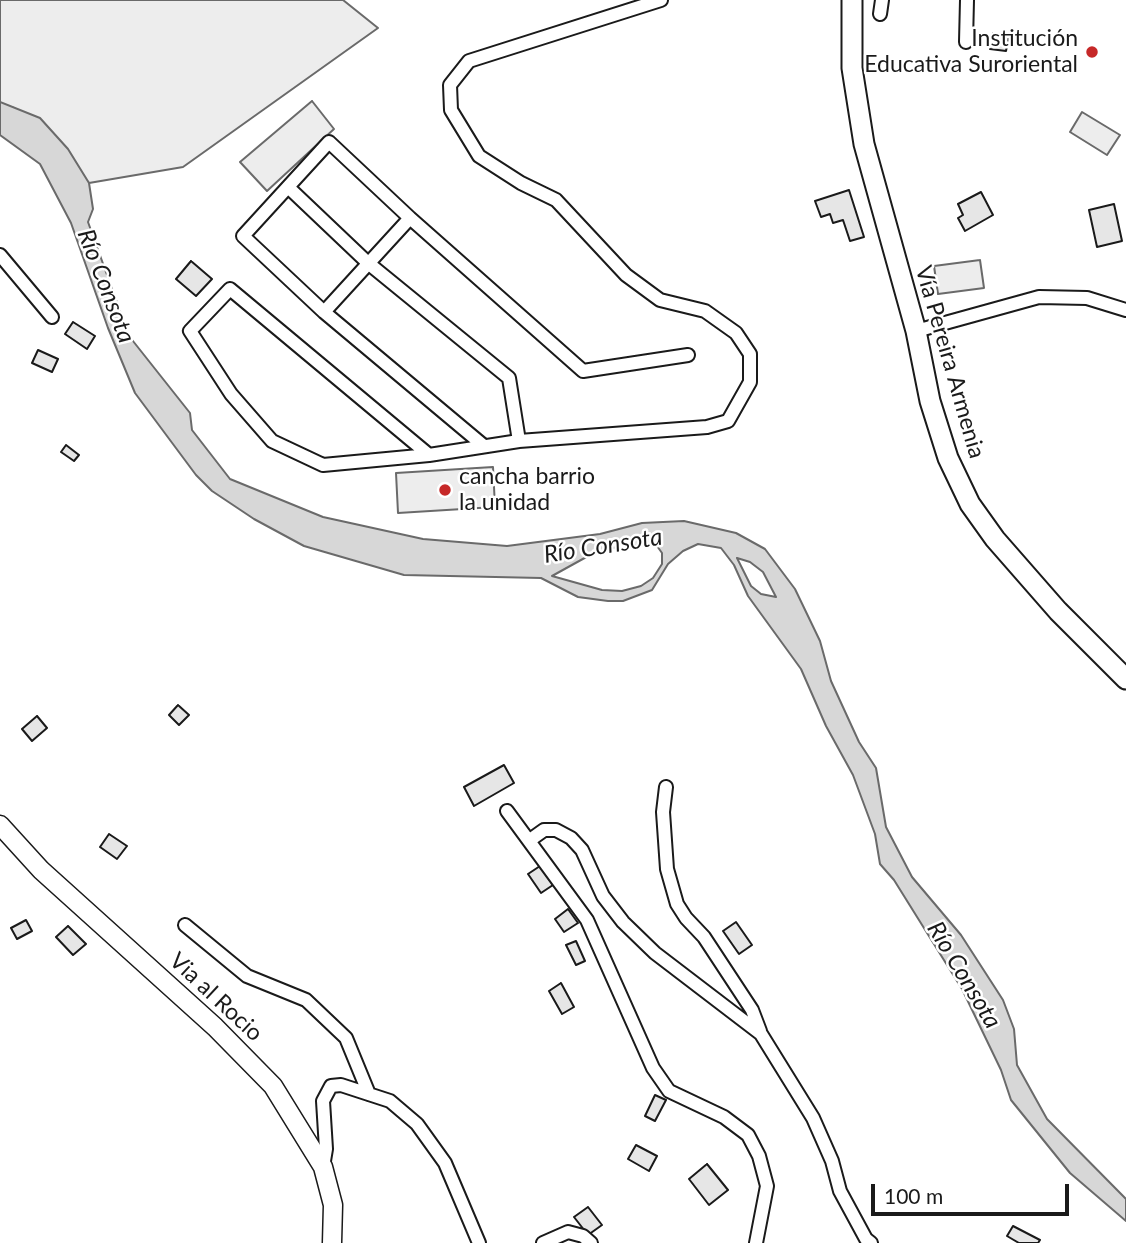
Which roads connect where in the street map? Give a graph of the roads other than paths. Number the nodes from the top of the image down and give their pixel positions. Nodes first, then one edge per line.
1 (661, 0) edge
2 (852, 0) edge
3 (881, 0) edge
4 (967, 0) edge
5 (880, 14) dead end
6 (965, 42) dead end
7 (288, 187) junction
8 (410, 218) junction
9 (0, 255) edge
10 (368, 263) junction
11 (1126, 310) edge
12 (324, 312) junction
13 (52, 317) dead end
14 (916, 331) junction
15 (688, 355) dead end
16 (519, 441) junction
17 (484, 446) junction
18 (429, 455) junction
19 (1126, 679) edge
20 (666, 787) dead end
21 (507, 811) dead end
22 (0, 825) edge
23 (530, 840) junction
24 (185, 925) dead end
25 (761, 1034) junction
26 (369, 1094) junction
27 (323, 1167) junction
28 (332, 1243) edge
29 (479, 1243) edge
30 (543, 1243) edge
31 (591, 1243) edge
32 (756, 1243) edge
33 (872, 1243) edge

1 - 16 street
2 - 14 main road, Vía Pereira Armenia
3 - 5 street
4 - 6 street
7 - 8 street
7 - 10 street
7 - 12 street
8 - 10 street
8 - 15 street
9 - 13 street
10 - 12 street
10 - 16 street
11 - 14 street
12 - 17 street
14 - 19 main road, Vía Pereira Armenia
16 - 17 street
17 - 18 street
18 - 18 street
20 - 25 street
21 - 23 street
22 - 27 main road, Via al Rocio
23 - 25 street
23 - 32 street
24 - 26 street
25 - 33 street
26 - 27 street
26 - 29 street
27 - 28 main road, Via al Rocio
30 - 31 street

